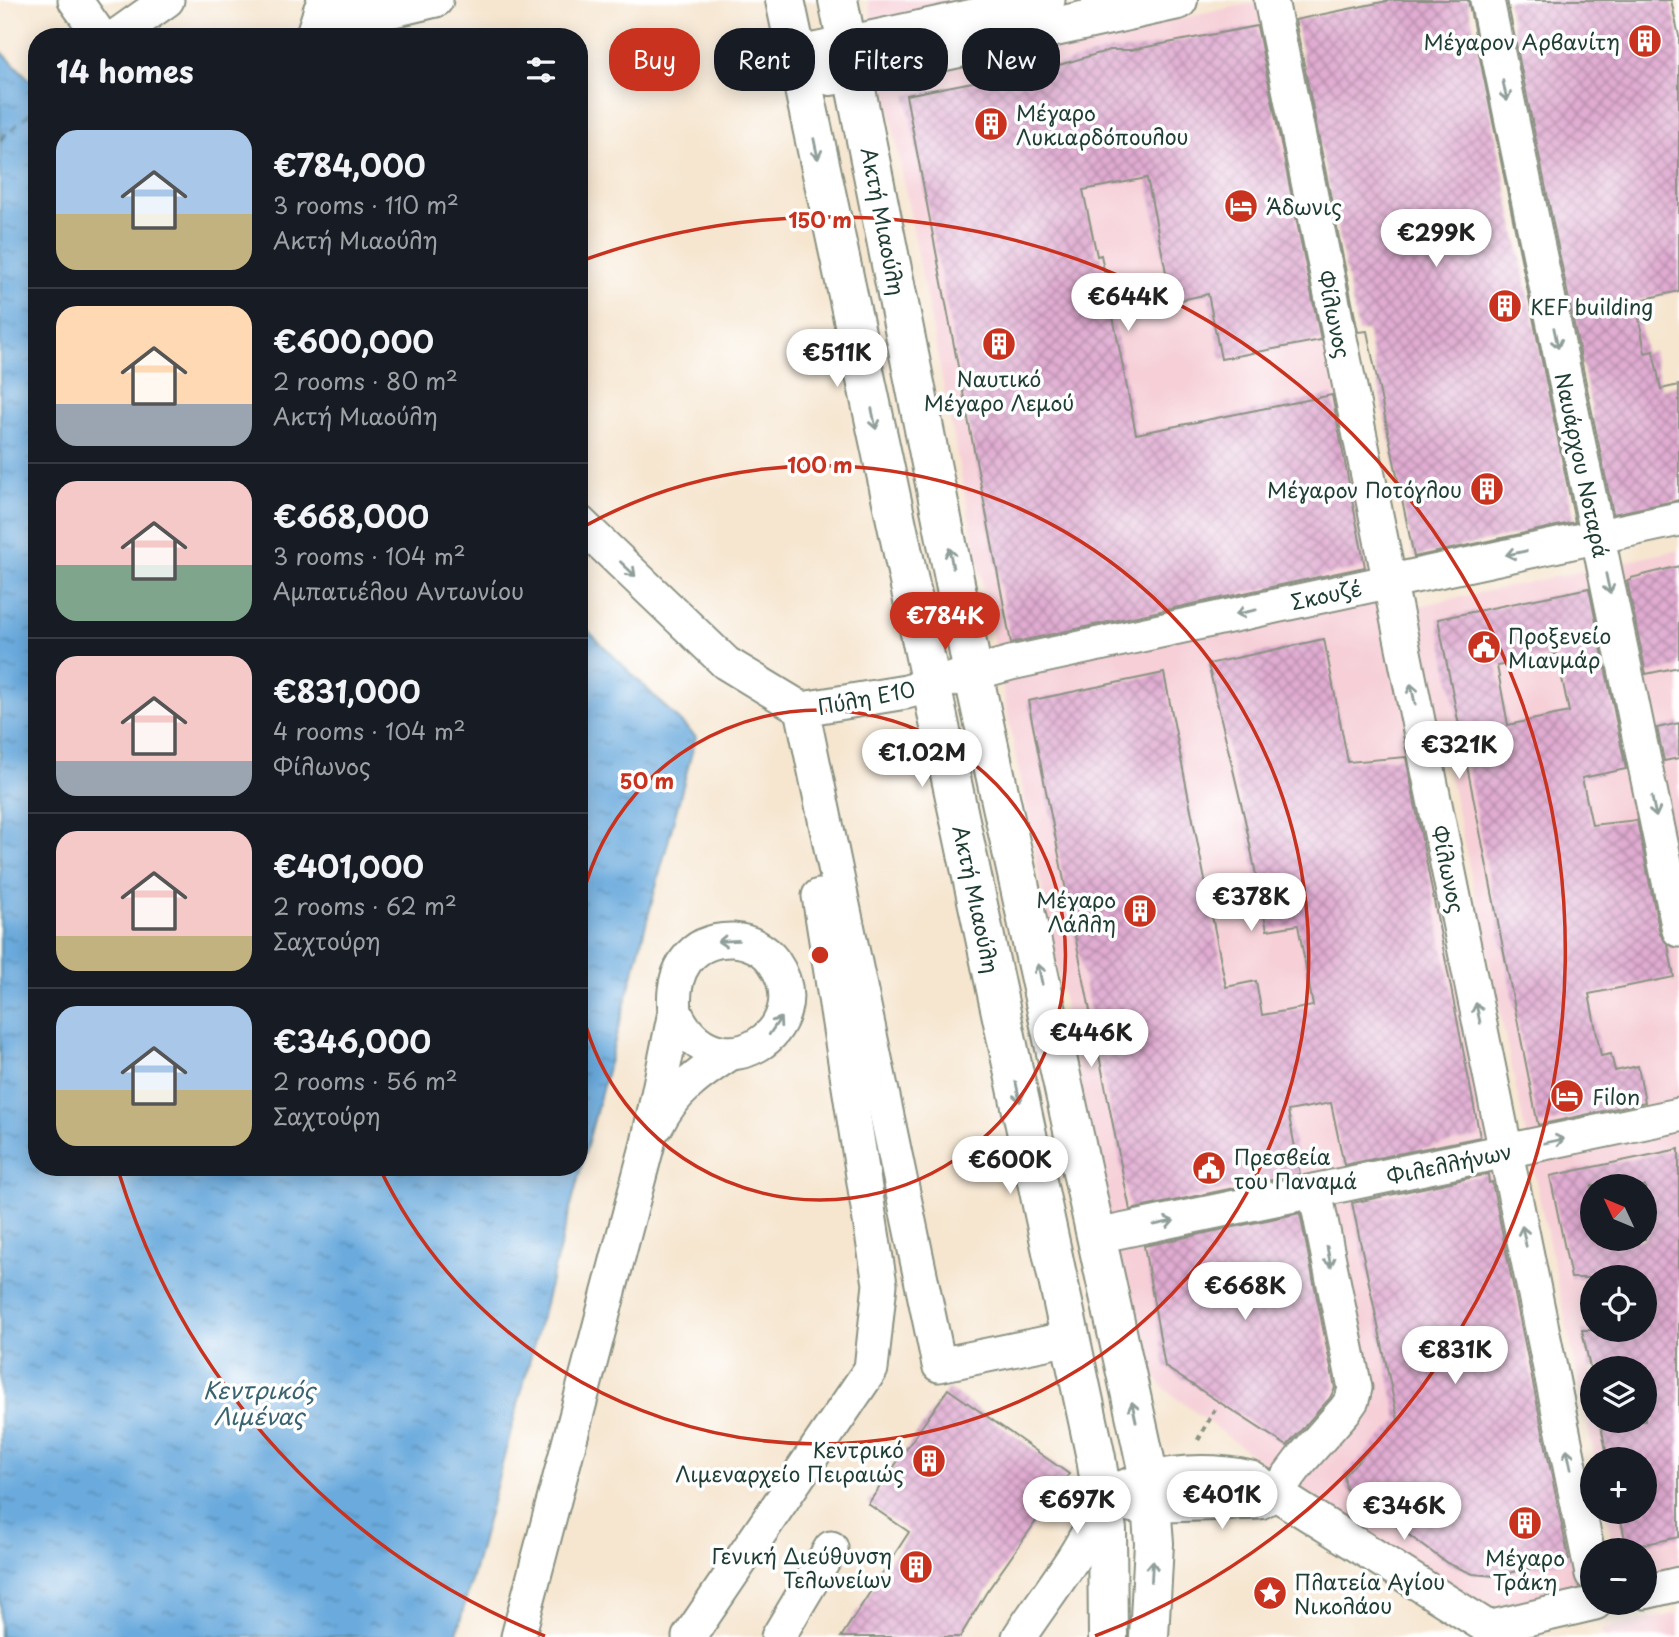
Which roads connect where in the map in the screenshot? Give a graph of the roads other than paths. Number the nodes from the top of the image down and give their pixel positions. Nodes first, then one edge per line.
1 (75, 0) edge
2 (167, 0) edge
3 (436, 0) edge
4 (785, 0) edge
5 (838, 0) edge
6 (1178, 0) edge
7 (1271, 0) edge
8 (1487, 0) edge
9 (1067, 7) edge
10 (318, 16) edge
11 (95, 28) edge
12 (128, 28) edge
13 (791, 28) edge
14 (844, 28) edge
15 (948, 35) edge
16 (804, 91) edge
17 (858, 91) edge
18 (1679, 519) edge
19 (588, 531) edge
20 (1598, 536) junction
21 (1390, 581) junction
22 (973, 673) junction
23 (930, 684) junction
24 (802, 709) junction
25 (1679, 930) edge
26 (675, 1012) junction
27 (730, 1053) junction
28 (1679, 1115) edge
29 (648, 1143) junction
30 (1506, 1151) junction
31 (1315, 1191) junction
32 (1097, 1236) junction
33 (1070, 1338) junction
34 (1150, 1491) junction
35 (1276, 1493) junction
36 (1102, 1500) junction
37 (1585, 1538) edge
38 (831, 1548) dead end
39 (1109, 1568) junction
40 (1056, 1581) junction
41 (1679, 1584) edge
42 (1657, 1589) edge
43 (1580, 1607) edge
44 (1496, 1632) edge
45 (518, 1637) edge
46 (690, 1637) edge
47 (778, 1637) edge
48 (1019, 1637) edge
49 (1108, 1637) edge
50 (1149, 1637) edge

1 - 11 street
2 - 12 street
3 - 10 street
4 - 13 main road, Ακτή Μιαούλη
5 - 14 main road, Ακτή Μιαούλη
6 - 9 main road
7 - 21 street, Φίλωνος
8 -> 20 street, Ναυάρχου Νοταρά
9 - 15 main road
16 -> 23 main road, Ακτή Μιαούλη
22 -> 17 main road, Ακτή Μιαούλη
18 - 20 street, Σκουζέ
19 -> 24 street
20 -> 21 street, Σκουζέ
20 -> 25 street, Ναυάρχου Νοταρά
21 -> 22 street, Σκουζέ
30 -> 21 street, Φίλωνος
22 - 23 street, Σκουζέ
32 -> 22 main road, Ακτή Μιαούλη
23 - 24 street, Πύλη Ε10
23 -> 33 main road, Ακτή Μιαούλη
24 - 33 street
24 - 46 street
26 - 27 street
27 -> 26 street
26 - 29 street
27 - 29 street
30 -> 28 street, Φιλελλήνων
29 - 45 street
30 - 31 street, Φιλελλήνων
37 -> 30 street, Φίλωνος
32 -> 31 street, Φιλελλήνων
31 -> 35 street
34 -> 32 main road, Ακτή Μιαούλη
33 - 36 main road, Ακτή Μιαούλη
34 - 35 street
34 - 36 street
50 -> 34 main road, Ακτή Μιαούλη
35 - 44 street
36 - 39 main road, Ακτή Μιαούλη
36 - 40 street
38 - 47 street
39 - 40 street
39 - 49 main road, Ακτή Μιαούλη
40 - 48 street
41 - 42 street
43 - 44 street

